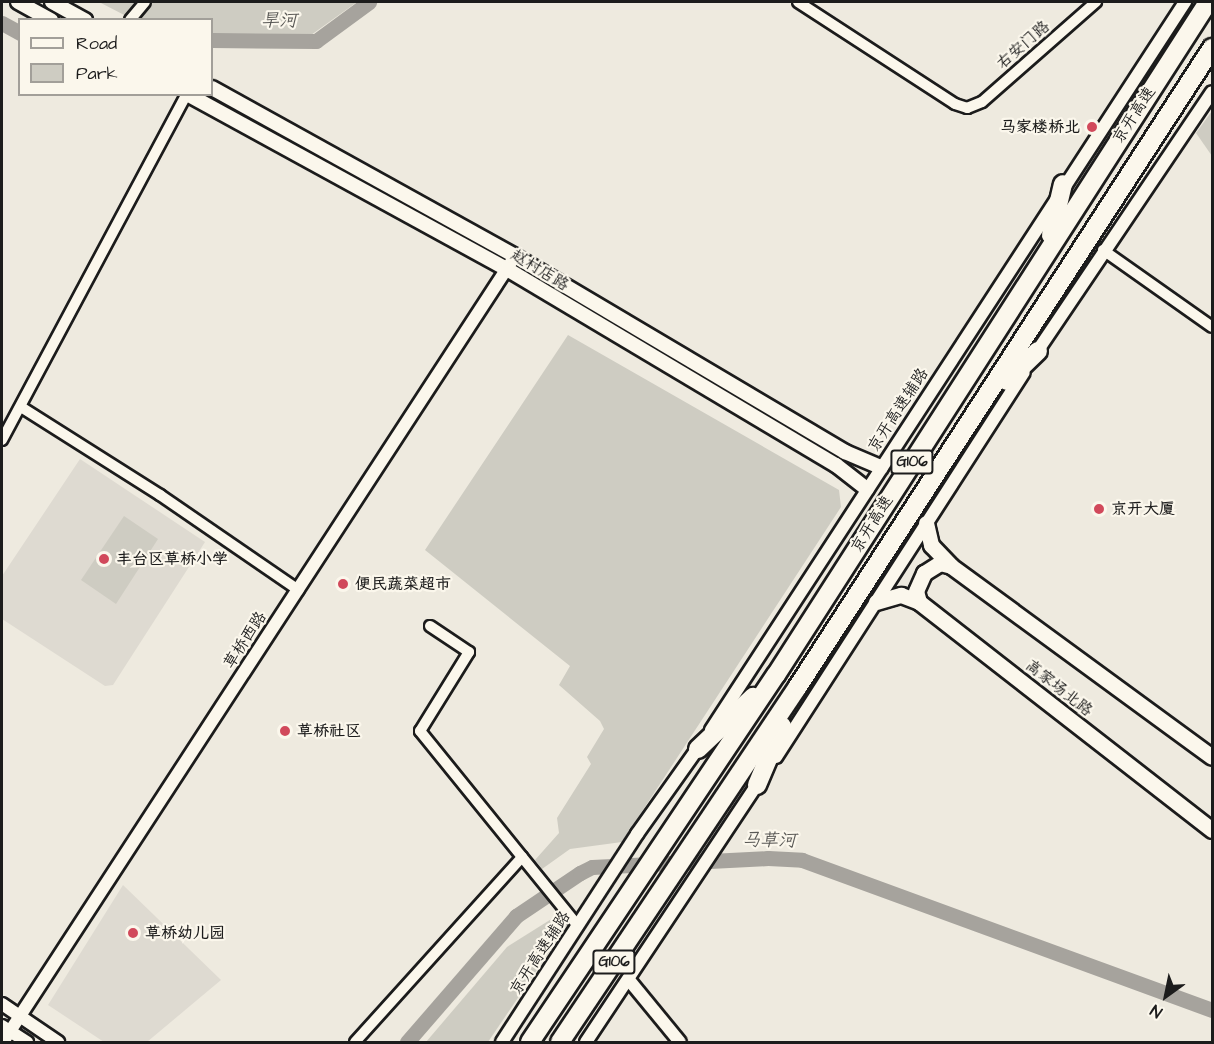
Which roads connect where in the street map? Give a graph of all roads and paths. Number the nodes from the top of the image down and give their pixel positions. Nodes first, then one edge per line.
1 (18, 2) edge
2 (52, 2) edge
3 (145, 2) edge
4 (798, 2) edge
5 (1096, 2) edge
6 (1185, 2) edge
7 (1208, 2) edge
8 (47, 18) edge
9 (82, 18) edge
10 (132, 18) edge
11 (1212, 48) edge
12 (1212, 54) edge
13 (1194, 78) junction
14 (213, 89) edge
15 (1212, 92) edge
16 (186, 96) edge
17 (191, 96) edge
18 (1063, 184) junction
19 (1047, 249) junction
20 (1103, 250) junction
21 (515, 256) junction
22 (507, 269) junction
23 (1212, 327) edge
24 (1038, 351) junction
25 (984, 403) junction
26 (21, 407) junction
27 (2, 440) edge
28 (881, 467) junction
29 (867, 489) junction
30 (926, 523) junction
31 (951, 566) junction
32 (298, 590) junction
33 (876, 602) junction
34 (919, 602) junction
35 (430, 626) dead end
36 (776, 675) junction
37 (797, 688) junction
38 (698, 749) junction
39 (1212, 757) edge
40 (757, 785) junction
41 (1212, 830) edge
42 (522, 857) junction
43 (578, 926) junction
44 (629, 980) junction
45 (2, 1004) edge
46 (20, 1016) junction
47 (6, 1029) edge
48 (3, 1042) edge
49 (27, 1042) edge
50 (58, 1042) edge
51 (355, 1042) edge
52 (502, 1042) edge
53 (530, 1042) edge
54 (560, 1042) edge
55 (586, 1042) edge
56 (680, 1042) edge

1 - 8 main road
2 - 9 main road
3 - 10 street
4 - 5 street, 右安门路
6 - 18 street, 京开高速辅路
7 - 19 highway, 京开高速 / G106
11 - 13 highway, 京开高速 / G106
12 - 13 highway
13 - 25 highway, 京开高速 / G106
14 - 21 main road, 赵村店路
15 - 20 street
16 - 26 street
17 - 22 main road, 赵村店路
18 - 19 highway
18 - 28 street, 京开高速辅路
19 - 36 highway, 京开高速 / G106
20 - 23 street
20 - 24 street
21 - 22 street, 草桥西路
21 - 28 main road, 赵村店路
22 - 29 main road, 赵村店路
22 - 32 street, 草桥西路
24 - 25 highway
24 - 30 street
25 - 37 highway, 京开高速 / G106
26 - 27 street
26 - 32 street
28 - 29 street, 京开高速辅路
29 - 38 street, 京开高速辅路
30 - 31 main road, 高家场北路
30 - 33 street
31 - 34 main road
31 - 39 main road, 高家场北路
32 - 46 street, 草桥西路
33 - 34 main road, 高家场北路
33 - 40 street
34 - 41 main road, 高家场北路
35 - 42 street
36 - 38 highway
36 - 53 highway, 京开高速 / G106
37 - 40 highway
37 - 54 highway, 京开高速 / G106
38 - 43 street, 京开高速辅路
40 - 44 street
42 - 43 street
42 - 51 street
43 - 52 street, 京开高速辅路
44 - 55 street
44 - 56 street
45 - 46 street
46 - 47 street, 草桥西路
46 - 50 street
47 - 48 street, 草桥西路
47 - 49 street

